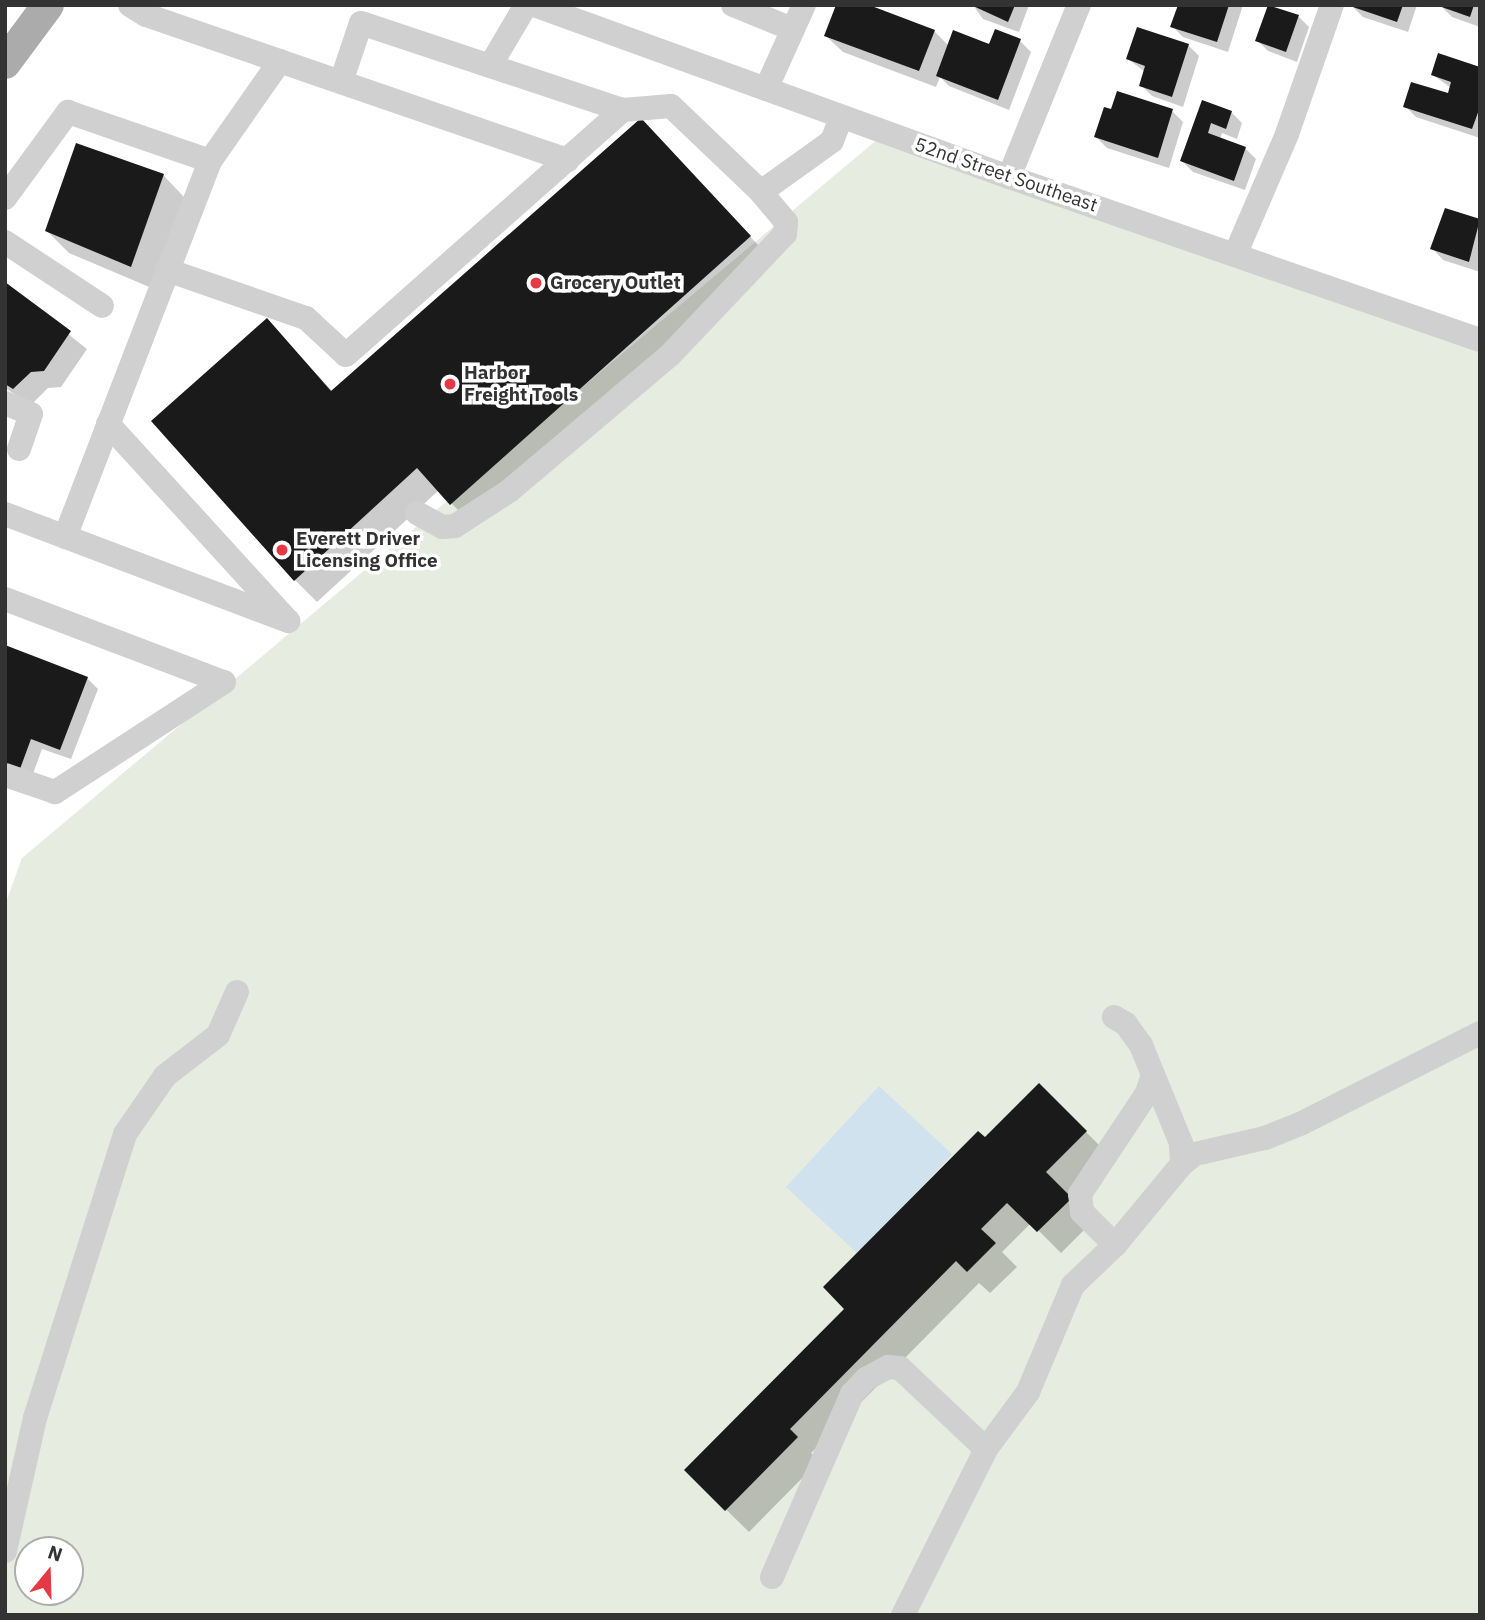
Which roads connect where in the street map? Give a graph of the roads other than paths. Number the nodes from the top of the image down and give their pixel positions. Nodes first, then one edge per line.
1 (47, 5) edge
2 (526, 5) edge
3 (534, 5) edge
4 (733, 5) edge
5 (804, 5) edge
6 (1079, 5) edge
7 (1332, 5) edge
8 (143, 9) edge
9 (792, 29) junction
10 (280, 61) junction
11 (5, 63) edge
12 (490, 66) junction
13 (341, 82) junction
14 (766, 89) junction
15 (623, 110) junction
16 (841, 117) junction
17 (568, 160) junction
18 (210, 161) junction
19 (1009, 177) junction
20 (761, 192) junction
21 (5, 198) edge
22 (5, 242) edge
23 (1235, 255) junction
24 (167, 270) junction
25 (103, 306) dead end
26 (1480, 340) edge
27 (5, 403) edge
28 (108, 424) junction
29 (19, 449) dead end
30 (417, 513) dead end
31 (5, 514) edge
32 (65, 537) junction
33 (5, 599) edge
34 (5, 775) edge
35 (237, 992) dead end
36 (1114, 1017) dead end
37 (1480, 1033) edge
38 (1153, 1075) junction
39 (1182, 1164) junction
40 (1115, 1245) junction
41 (986, 1449) junction
42 (5, 1550) edge
43 (772, 1577) dead end
44 (903, 1615) edge

1 - 11 main road
2 - 12 street
3 - 14 street, 52nd Street Southeast
4 - 9 street
5 - 9 street
6 - 19 street
7 - 23 street
8 - 10 street
9 - 14 street
10 - 13 street
10 - 18 street
12 - 13 street
12 - 15 street
13 - 17 street
14 - 16 street, 52nd Street Southeast
15 - 17 street
15 - 20 street
16 - 19 street, 52nd Street Southeast
16 - 20 street
17 - 24 street
18 - 21 street
18 - 24 street
19 - 23 street, 52nd Street Southeast
20 - 30 street
22 - 25 street
23 - 26 street, 52nd Street Southeast
24 - 28 street
27 - 29 street
28 - 32 street
28 - 32 street
31 - 32 street
33 - 34 street
35 - 42 street
36 - 38 street
37 - 39 street
38 - 39 street
38 - 40 street
39 - 40 street
40 - 41 street
41 - 43 street
41 - 44 street

